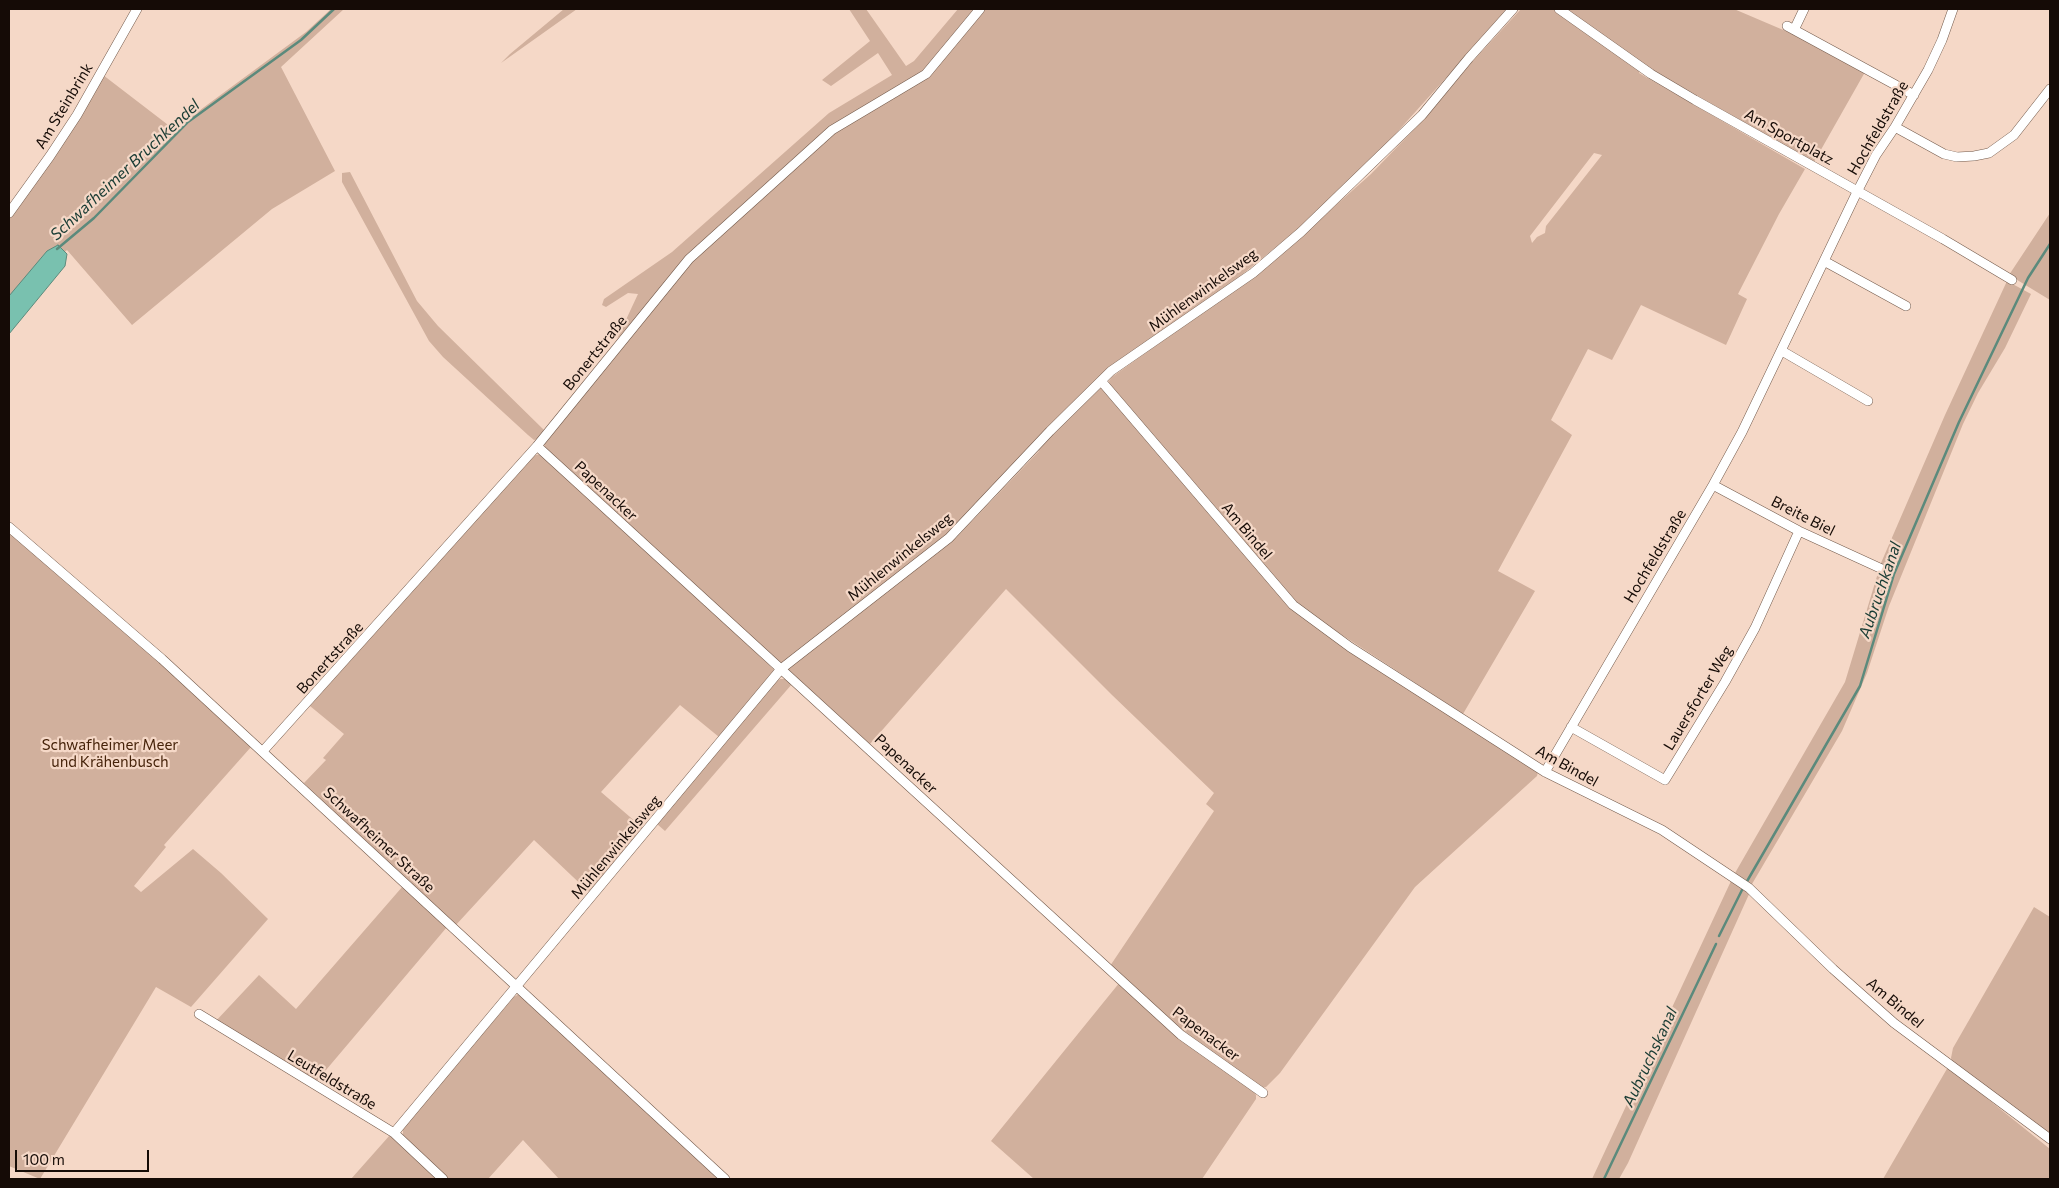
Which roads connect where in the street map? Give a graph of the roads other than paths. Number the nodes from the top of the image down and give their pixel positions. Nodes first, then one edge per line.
1 (137, 9) edge
2 (980, 9) edge
3 (1513, 9) edge
4 (1559, 9) edge
5 (1804, 9) edge
6 (1953, 9) edge
7 (2050, 89) edge
8 (1914, 95) junction
9 (1895, 127) junction
10 (1857, 192) junction
11 (9, 213) edge
12 (1824, 261) junction
13 (2012, 280) dead end
14 (1906, 306) dead end
15 (1782, 351) junction
16 (1102, 382) junction
17 (1868, 401) dead end
18 (537, 446) junction
19 (1713, 485) junction
20 (9, 526) edge
21 (1800, 531) junction
22 (1882, 569) dead end
23 (781, 669) junction
24 (1571, 727) junction
25 (263, 751) junction
26 (1545, 772) junction
27 (516, 988) junction
28 (198, 1014) dead end
29 (1263, 1093) dead end
30 (394, 1133) junction
31 (2050, 1139) edge
32 (443, 1179) edge
33 (724, 1179) edge

1 - 11 street, Am Steinbrink
2 - 18 street, Bonertstraße
3 - 16 street, Mühlenwinkelsweg
4 - 10 street, Am Sportplatz
5 - 8 street
6 - 8 street, Hochfeldstraße
7 - 9 street
8 - 9 street, Hochfeldstraße
9 - 10 street, Hochfeldstraße
10 - 12 street, Hochfeldstraße
10 - 13 street, Am Sportplatz
12 - 14 street
12 - 15 street, Hochfeldstraße
15 - 17 street
15 - 19 street, Hochfeldstraße
16 - 23 street, Mühlenwinkelsweg
16 - 26 street, Am Bindel
18 - 23 street, Papenacker
18 - 25 street, Bonertstraße
19 - 21 street, Breite Biel
19 - 24 street, Hochfeldstraße
20 - 25 street, Schwafheimer Straße
21 - 22 street, Breite Biel
21 - 24 street, Lauersforter Weg
23 - 27 street, Mühlenwinkelsweg
23 - 29 street, Papenacker
24 - 26 street, Hochfeldstraße
25 - 27 street, Schwafheimer Straße
26 - 31 street, Am Bindel
27 - 30 street, Mühlenwinkelsweg
27 - 33 street, Schwafheimer Straße
28 - 30 street, Leutfeldstraße
30 - 32 street, Leutfeldstraße

